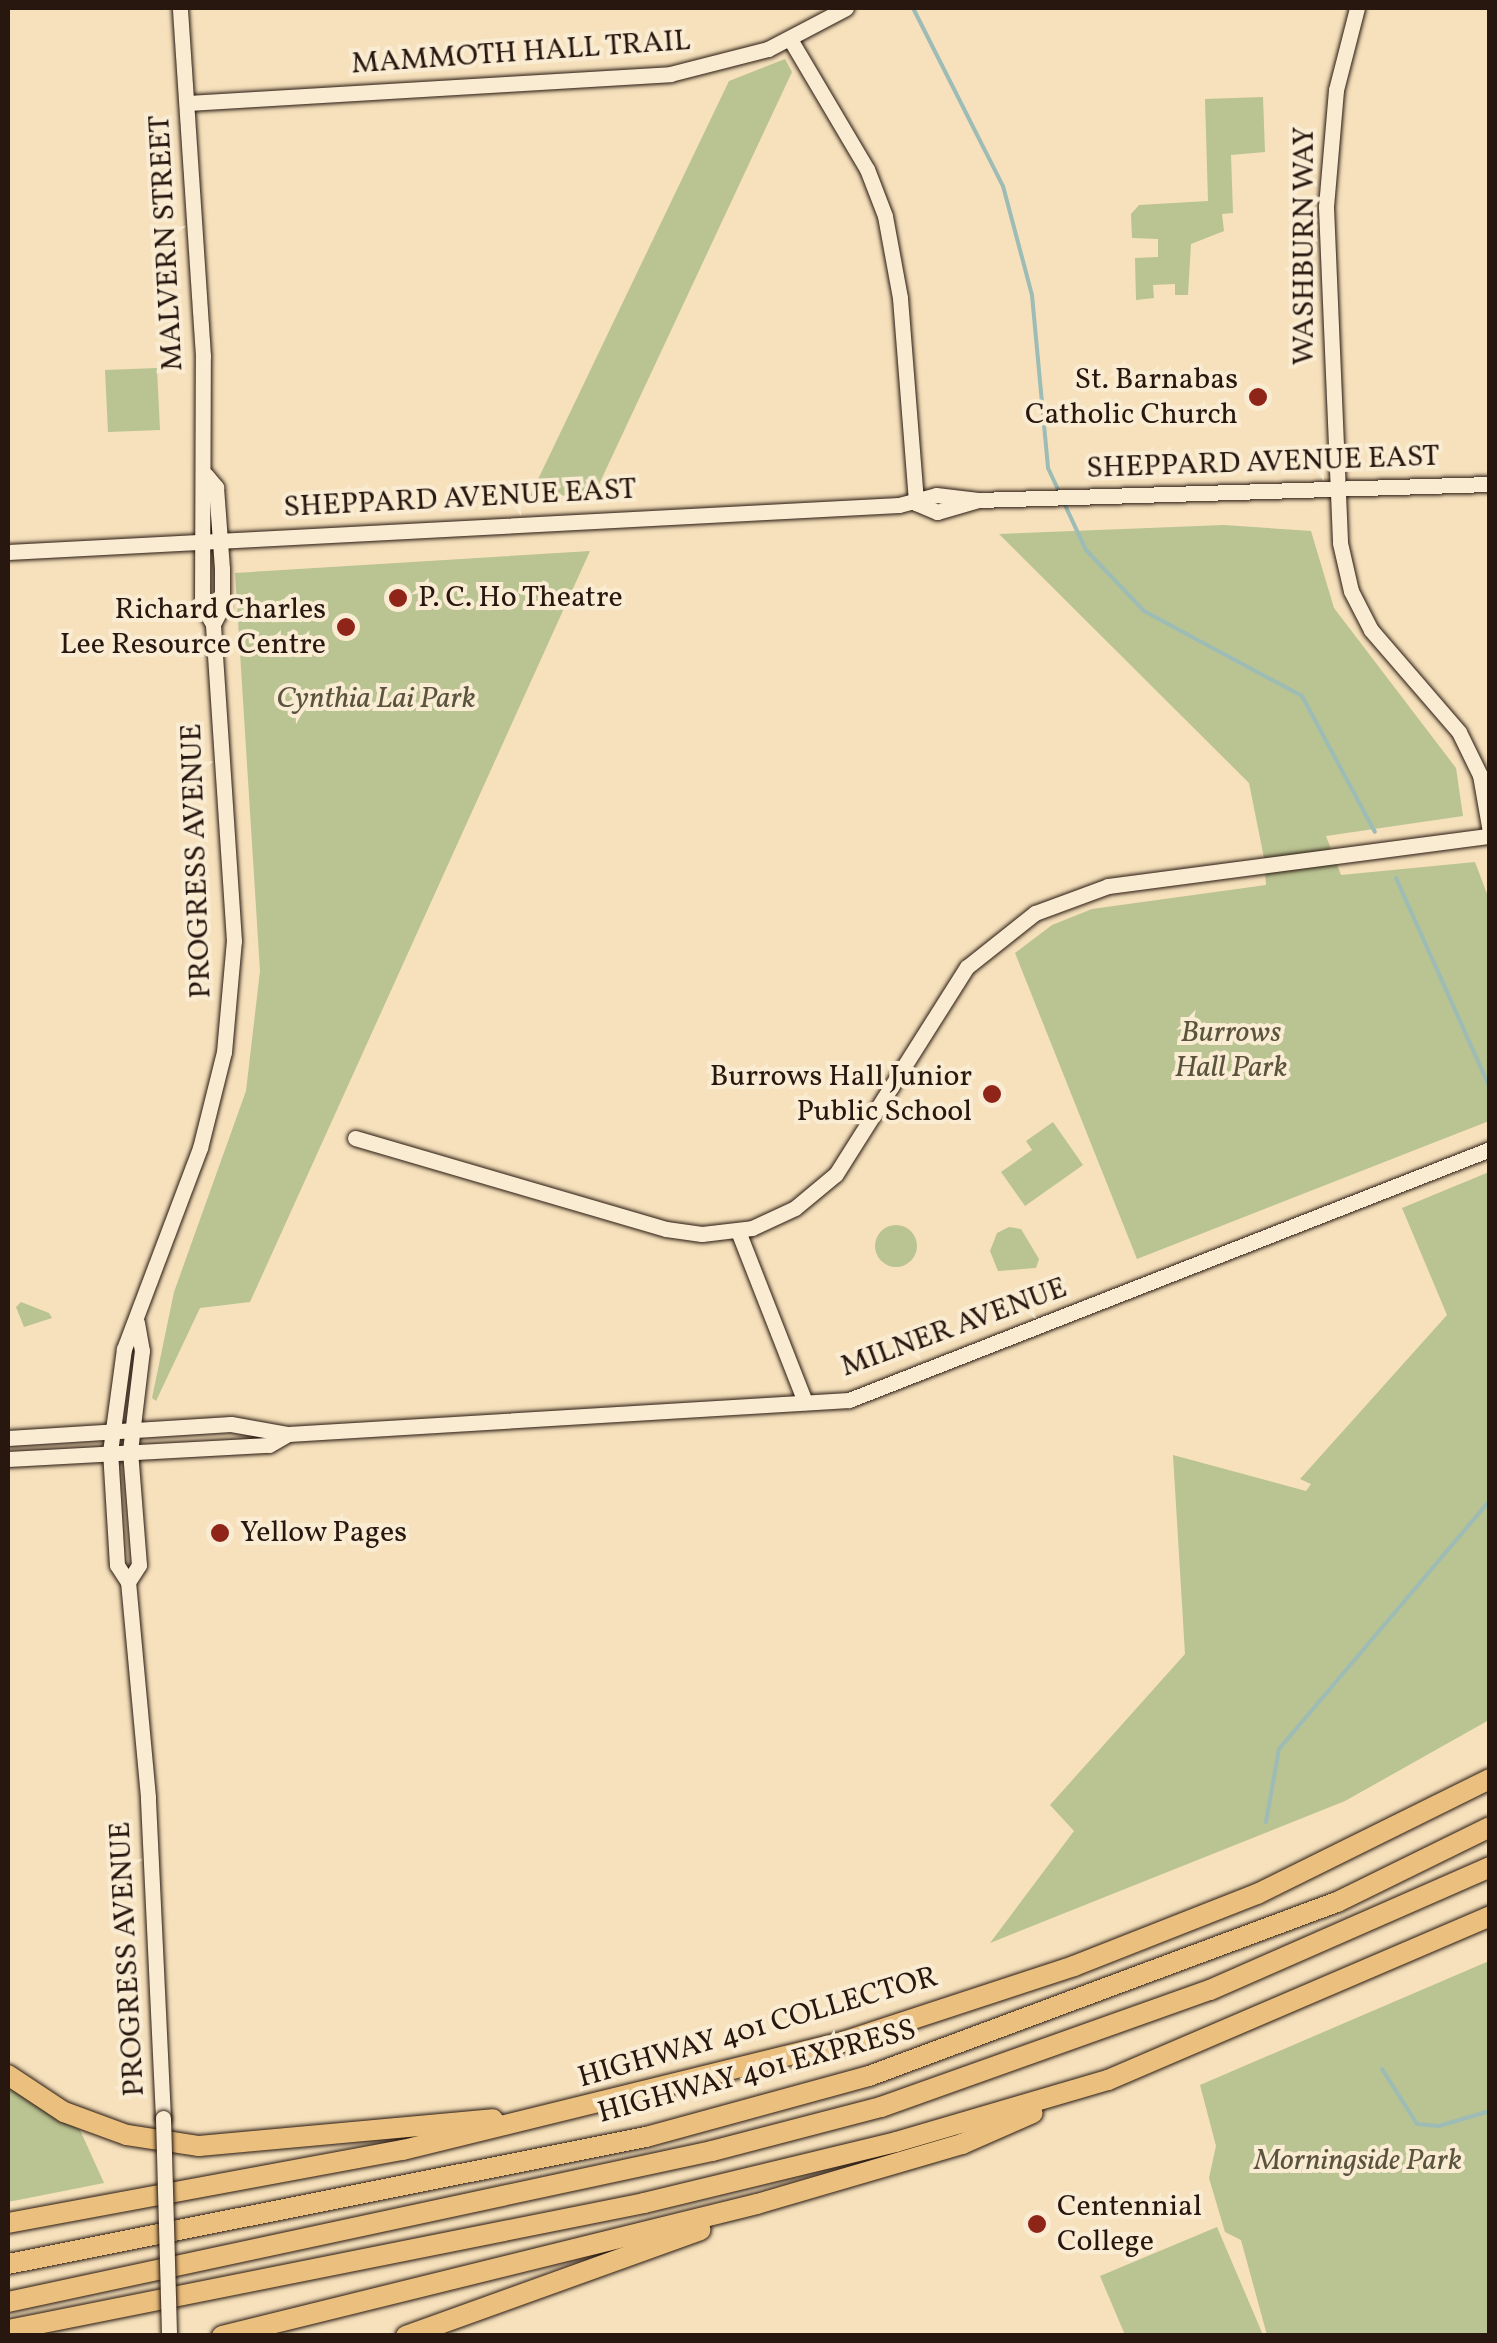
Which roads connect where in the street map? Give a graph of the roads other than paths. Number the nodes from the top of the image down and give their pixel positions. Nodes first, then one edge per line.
1 (180, 8) edge
2 (846, 8) edge
3 (1358, 8) edge
4 (790, 39) junction
5 (186, 103) junction
6 (206, 475) junction
7 (1490, 484) edge
8 (1336, 488) junction
9 (916, 504) junction
10 (220, 540) junction
11 (200, 542) junction
12 (8, 552) edge
13 (213, 624) junction
14 (1490, 834) edge
15 (355, 1138) dead end
16 (1490, 1149) edge
17 (738, 1231) junction
18 (137, 1322) junction
19 (805, 1402) junction
20 (113, 1432) junction
21 (134, 1432) junction
22 (288, 1434) junction
23 (8, 1438) edge
24 (130, 1451) junction
25 (110, 1452) junction
26 (8, 1459) edge
27 (128, 1582) junction
28 (1490, 1779) edge
29 (1490, 1827) edge
30 (1490, 1867) edge
31 (1490, 1916) edge
32 (8, 2075) edge
33 (1108, 2080) junction
34 (565, 2113) junction
35 (757, 2204) junction
36 (8, 2223) edge
37 (8, 2264) edge
38 (8, 2302) edge
39 (8, 2330) edge
40 (169, 2336) edge
41 (222, 2336) edge
42 (406, 2336) edge

1 - 5 main road, MALVERN STREET
2 - 4 main road, MAMMOTH HALL TRAIL
3 - 8 main road, WASHBURN WAY
4 - 5 main road, MAMMOTH HALL TRAIL
4 - 9 main road
5 - 6 main road, MALVERN STREET
6 - 10 main road, MALVERN STREET
6 - 11 main road, MALVERN STREET
7 - 8 main road, SHEPPARD AVENUE EAST
8 - 9 main road, SHEPPARD AVENUE EAST
8 - 14 main road, WASHBURN WAY
9 - 10 main road, SHEPPARD AVENUE EAST
10 - 11 main road, SHEPPARD AVENUE EAST
10 - 13 main road, PROGRESS AVENUE
11 - 12 main road, SHEPPARD AVENUE EAST
11 - 13 main road, PROGRESS AVENUE
13 - 18 main road, PROGRESS AVENUE
14 - 17 main road
15 - 17 main road
16 - 19 main road, MILNER AVENUE
17 - 19 main road
18 - 20 main road, PROGRESS AVENUE
18 - 21 main road, PROGRESS AVENUE
19 - 22 main road, MILNER AVENUE
20 - 21 main road, MILNER AVENUE
20 - 23 main road, MILNER AVENUE
20 - 25 main road, PROGRESS AVENUE
21 - 22 main road, MILNER AVENUE
21 - 24 main road, PROGRESS AVENUE
22 - 24 main road, MILNER AVENUE
24 - 25 main road, MILNER AVENUE
24 - 27 main road, PROGRESS AVENUE
25 - 26 main road, MILNER AVENUE
25 - 27 main road, PROGRESS AVENUE
27 - 40 main road, PROGRESS AVENUE, bridge
28 - 34 highway, HIGHWAY 401 COLLECTOR
29 - 37 highway, HIGHWAY 401 EXPRESS
30 - 38 highway, HIGHWAY 401 EXPRESS
31 - 33 highway
32 - 34 highway
33 - 35 highway
33 - 39 highway
34 - 36 highway, HIGHWAY 401 COLLECTOR
35 - 41 highway
35 - 42 highway

